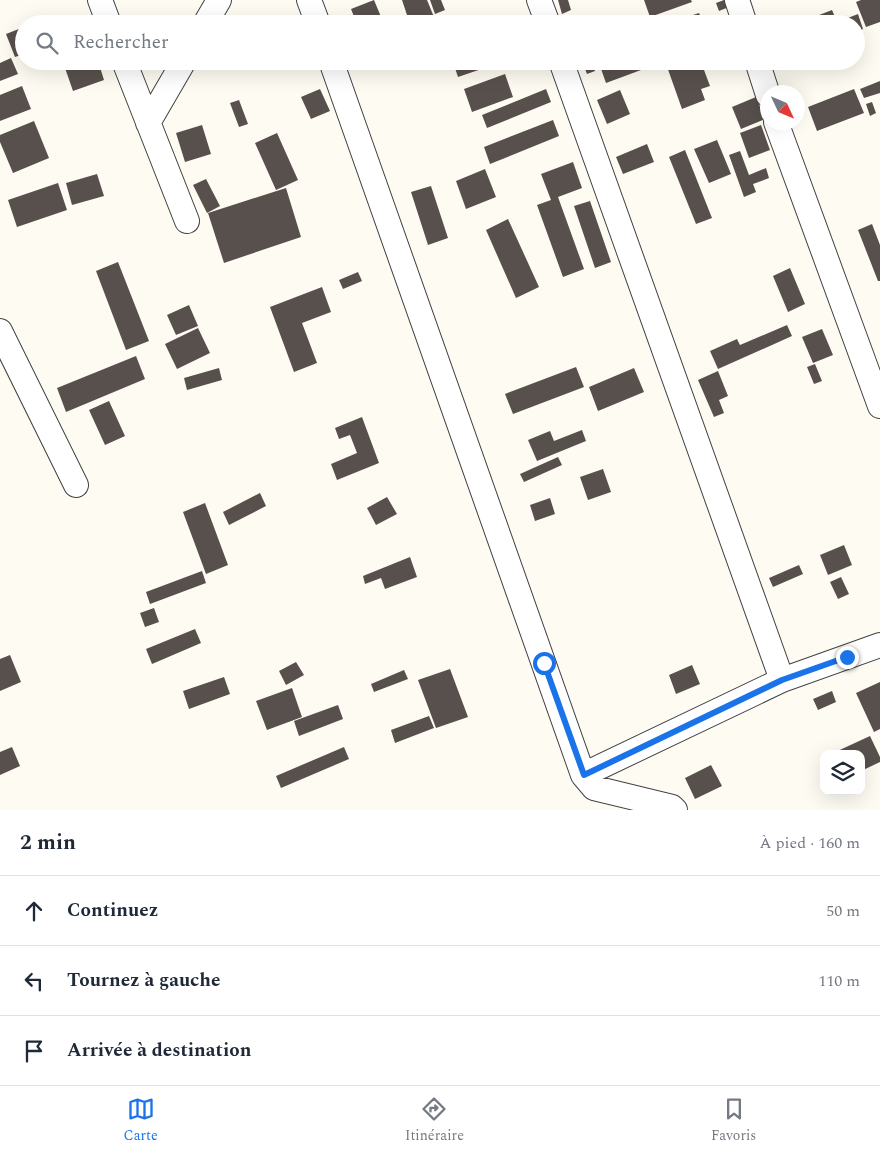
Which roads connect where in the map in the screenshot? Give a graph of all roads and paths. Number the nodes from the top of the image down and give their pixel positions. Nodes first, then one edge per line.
1 (100, 0) edge
2 (219, 0) edge
3 (310, 0) edge
4 (539, 0) edge
5 (737, 0) edge
6 (106, 15) edge
7 (210, 15) edge
8 (315, 15) edge
9 (545, 15) edge
10 (741, 15) edge
11 (128, 70) edge
12 (179, 70) edge
13 (334, 70) edge
14 (564, 70) edge
15 (760, 70) edge
16 (765, 85) edge
17 (148, 122) junction
18 (779, 130) edge
19 (187, 220) dead end
20 (0, 332) edge
21 (880, 406) edge
22 (76, 485) dead end
23 (880, 645) edge
24 (782, 680) junction
25 (584, 775) junction
26 (675, 810) edge

1 - 6 street
2 - 7 street
3 - 8 street
4 - 9 street
5 - 10 street
11 - 17 street
12 - 17 street
13 - 25 street
14 - 24 street
15 - 16 street
17 - 19 street
18 - 21 street
20 - 22 street
23 - 24 street
24 - 25 street
25 - 26 street

